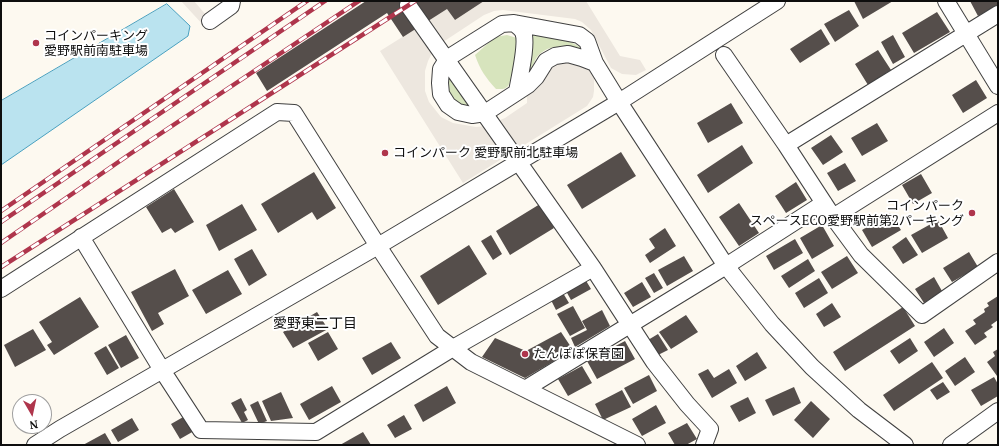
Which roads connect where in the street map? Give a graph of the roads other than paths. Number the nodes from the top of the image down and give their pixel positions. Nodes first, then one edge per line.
1 (232, 1) edge
2 (777, 1) edge
3 (946, 1) edge
4 (408, 5) dead end
5 (998, 14) edge
6 (210, 21) dead end
7 (514, 23) junction
8 (965, 33) junction
9 (724, 55) dead end
10 (595, 63) junction
11 (998, 86) edge
12 (517, 92) junction
13 (619, 102) junction
14 (998, 113) edge
15 (786, 145) junction
16 (824, 203) junction
17 (833, 217) junction
18 (81, 237) junction
19 (378, 246) junction
20 (998, 262) edge
21 (726, 266) junction
22 (593, 268) junction
23 (1, 289) edge
24 (629, 324) junction
25 (453, 348) junction
26 (162, 370) junction
27 (525, 389) junction
28 (998, 411) edge
29 (35, 445) edge
30 (637, 445) edge
31 (704, 445) edge
32 (905, 445) edge
33 (950, 445) edge

1 - 6 street
2 - 13 street
3 - 8 street
4 - 22 street
5 - 8 street
7 - 10 street
7 - 12 street
7 - 12 street
8 - 11 street
8 - 15 street
9 - 15 street
10 - 12 street
10 - 13 street
13 - 19 street
13 - 21 street
14 - 17 street
15 - 16 street
16 - 17 street
16 - 21 street
17 - 20 street
18 - 19 street
18 - 23 street
18 - 26 street
19 - 25 street
19 - 26 street
21 - 24 street
21 - 32 street
22 - 24 street
22 - 25 street
24 - 27 street
24 - 31 street
25 - 26 street
25 - 27 street
26 - 29 street
27 - 30 street
28 - 33 street

